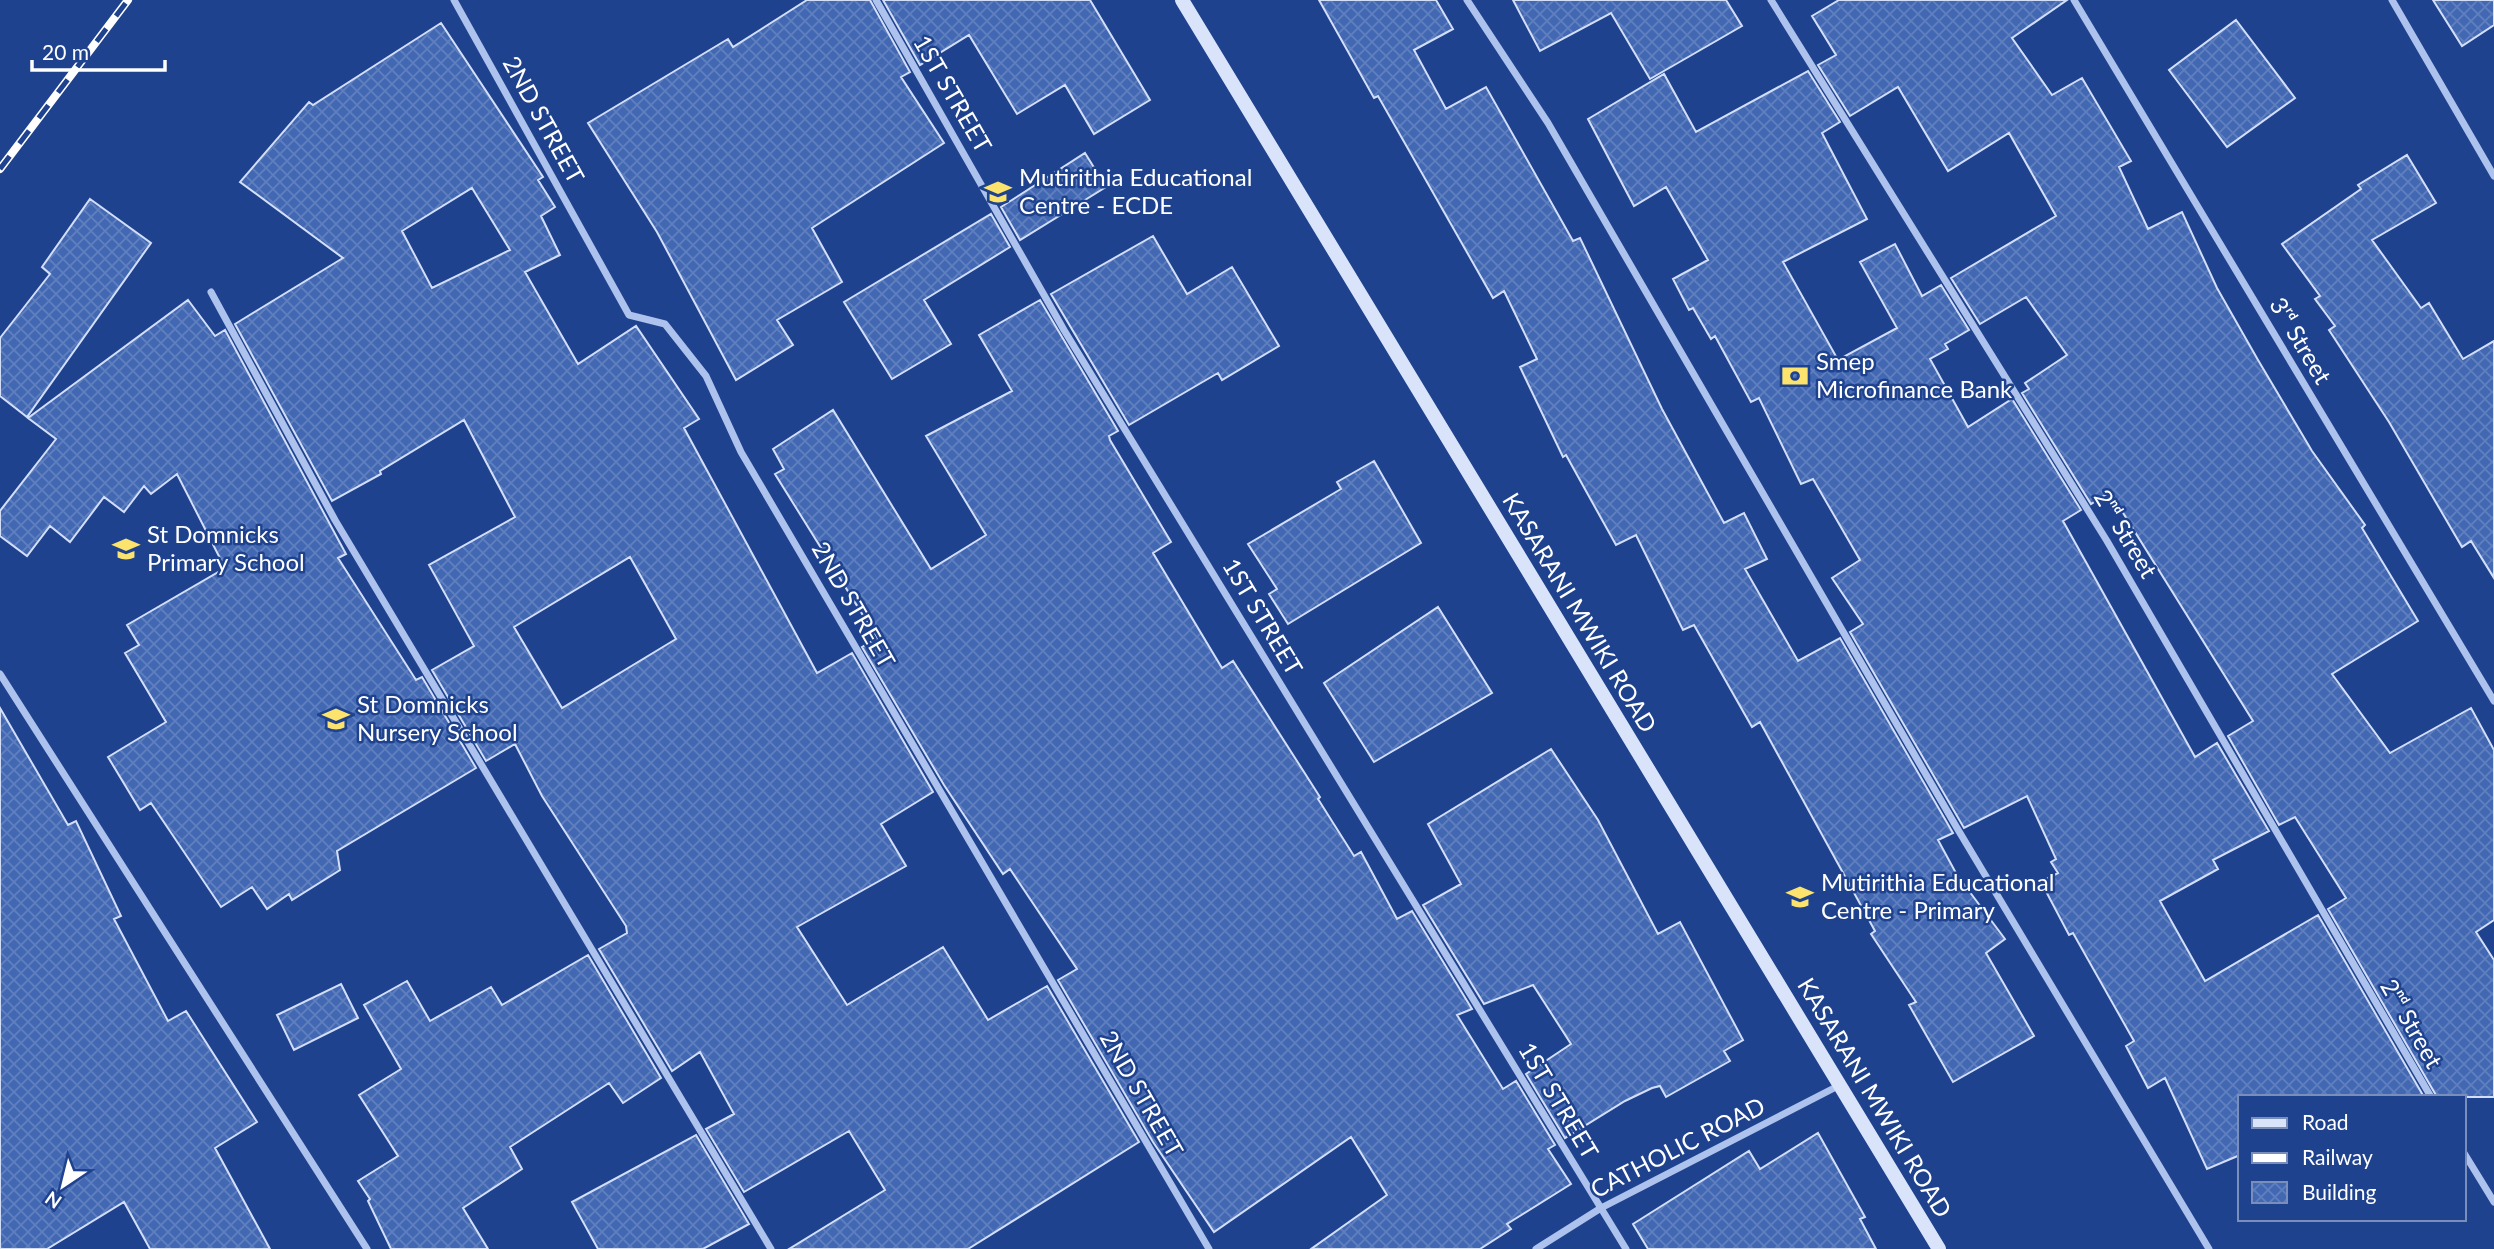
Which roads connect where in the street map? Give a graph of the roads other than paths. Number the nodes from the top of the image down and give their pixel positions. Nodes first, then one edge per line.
1 (454, 0) edge
2 (876, 0) edge
3 (1182, 0) edge
4 (1467, 0) edge
5 (1772, 0) edge
6 (2074, 0) edge
7 (2392, 0) edge
8 (2494, 176) edge
9 (211, 292) dead end
10 (0, 674) edge
11 (2494, 701) edge
12 (1840, 1086) junction
13 (2430, 1095) edge
14 (2466, 1156) edge
15 (2494, 1202) edge
16 (1601, 1208) junction
17 (367, 1249) edge
18 (771, 1249) edge
19 (1209, 1249) edge
20 (1536, 1249) edge
21 (1626, 1249) edge
22 (1939, 1249) edge
23 (2209, 1249) edge

1 - 19 street, 2ND STREET
2 - 16 street, 1ST STREET
3 - 12 main road, KASARANI MWIKI ROAD
4 - 23 street
5 - 13 street, 2ⁿᵈ Street
6 - 11 street, 3ʳᵈ Street
7 - 8 street
9 - 18 street
10 - 17 street
12 - 16 street, CATHOLIC ROAD
12 - 22 main road, KASARANI MWIKI ROAD
14 - 15 street
16 - 20 street, CATHOLIC ROAD
16 - 21 street, 1ST STREET

